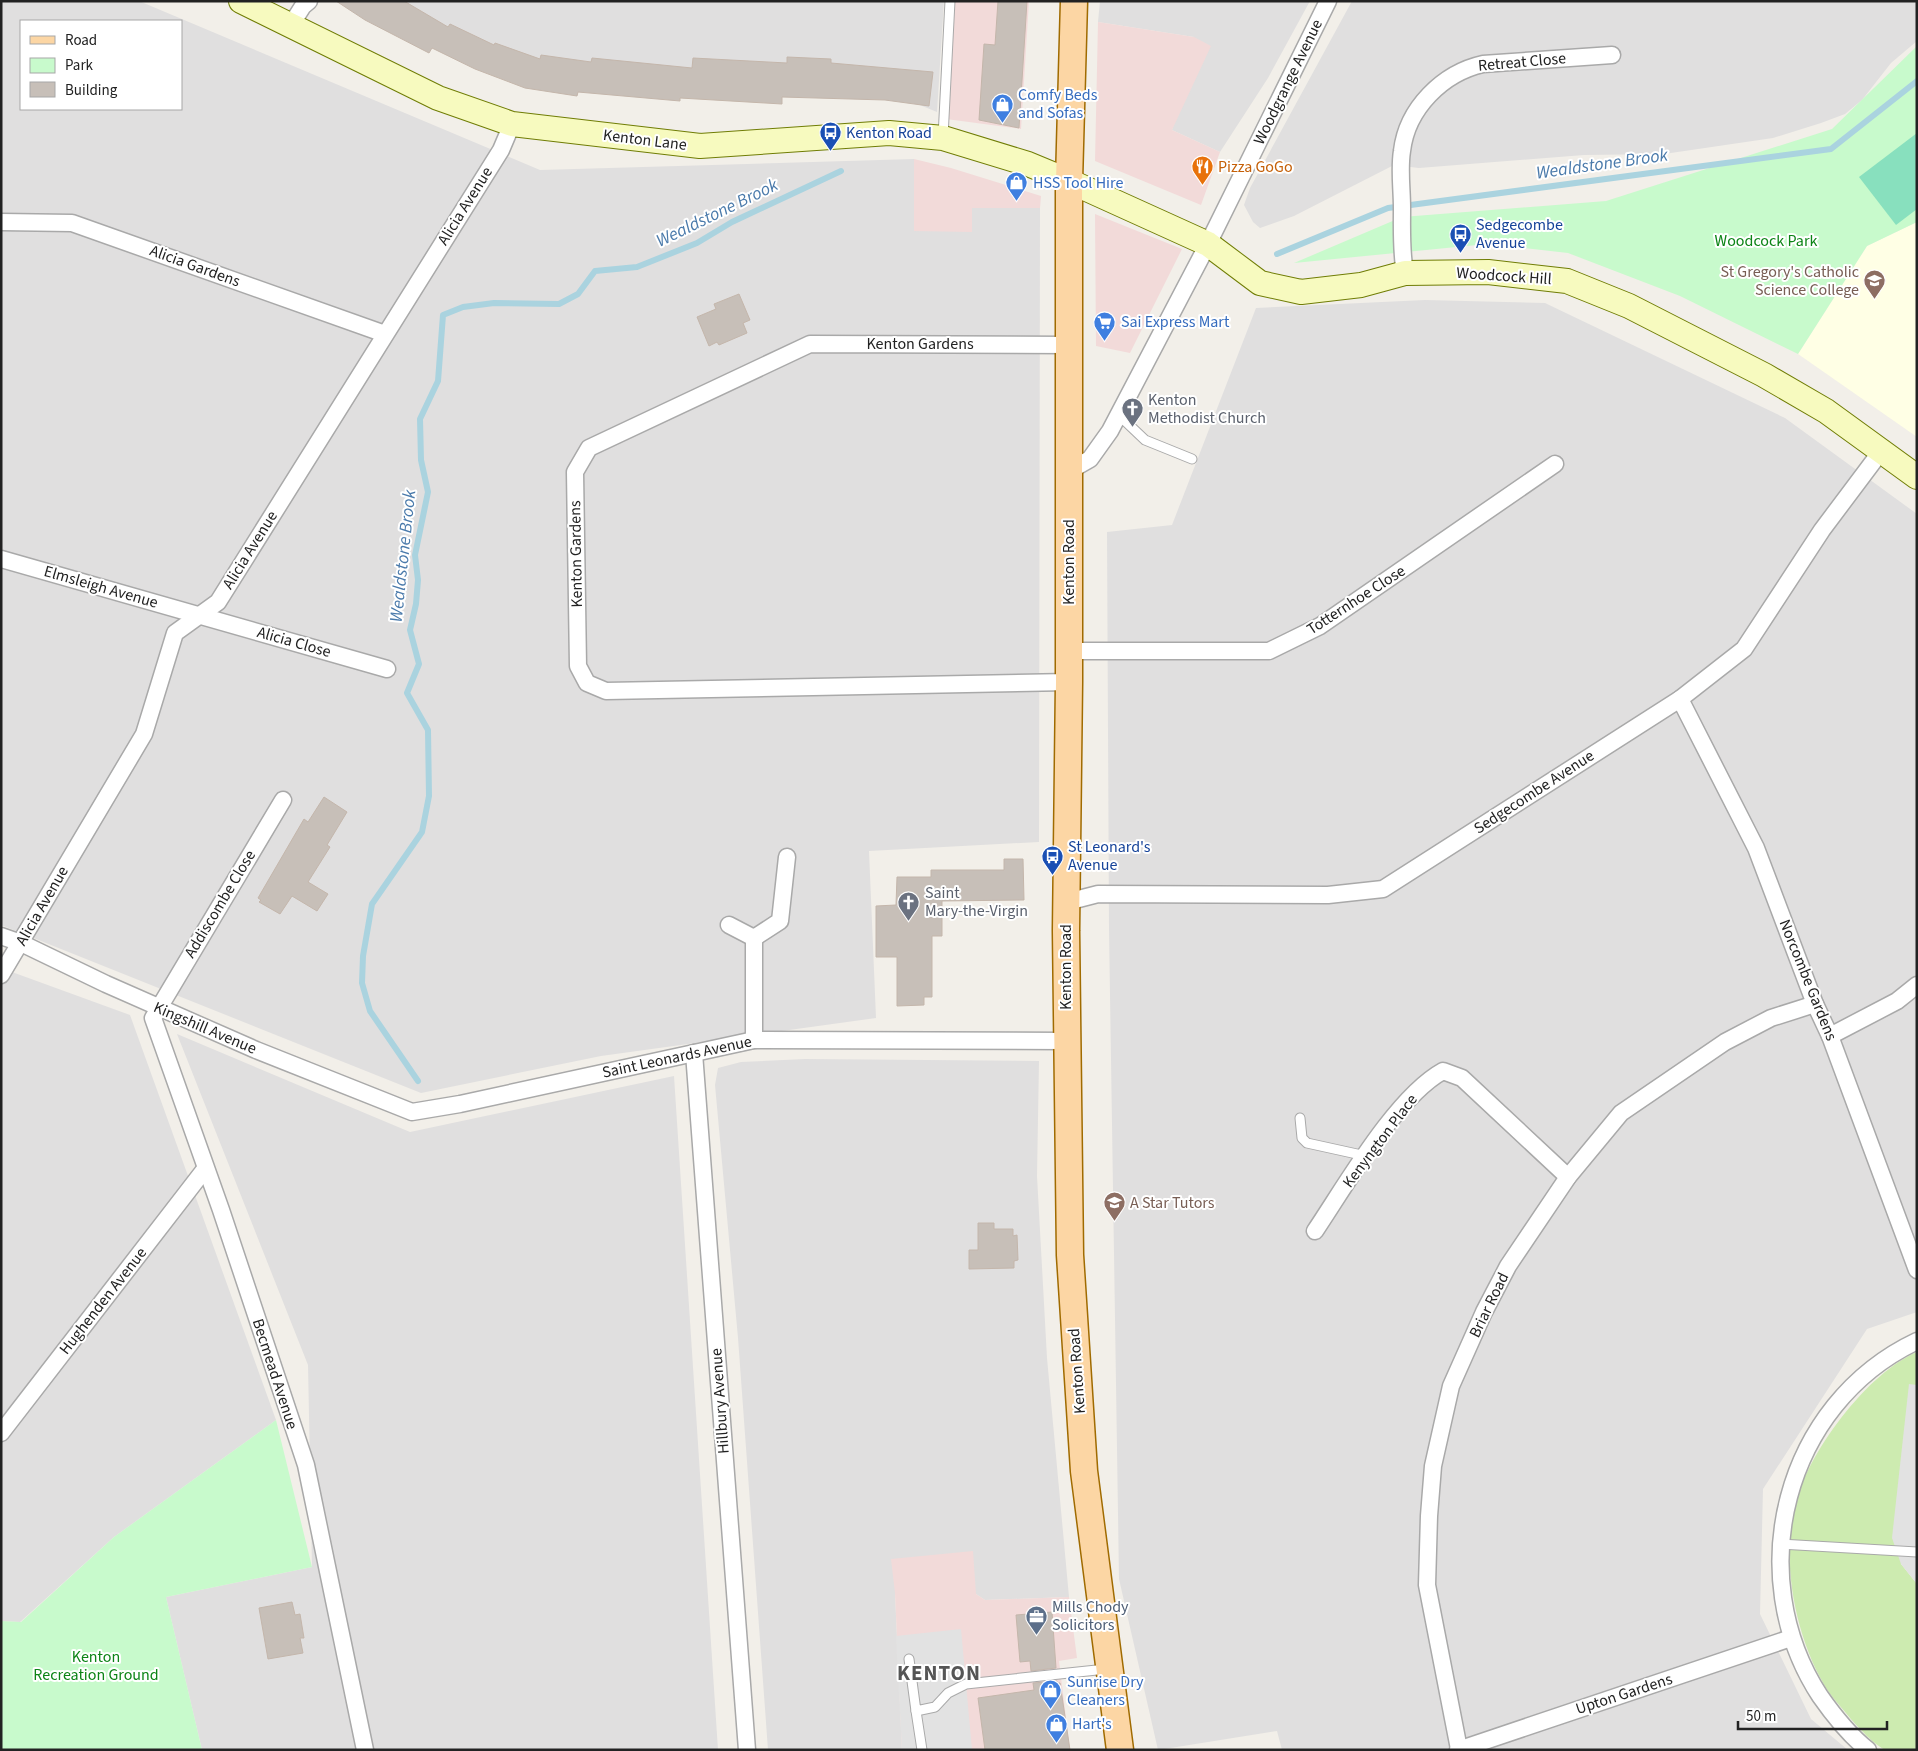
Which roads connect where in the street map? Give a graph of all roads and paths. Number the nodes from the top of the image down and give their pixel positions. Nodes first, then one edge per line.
1 (241, 1) edge
2 (309, 1) edge
3 (950, 1) edge
4 (1074, 1) edge
5 (1328, 1) edge
6 (290, 25) junction
7 (1612, 55) dead end
8 (512, 124) junction
9 (943, 138) junction
10 (1068, 181) junction
11 (1, 222) edge
12 (1208, 244) junction
13 (1405, 273) junction
14 (385, 334) junction
15 (1070, 345) junction
16 (1116, 418) junction
17 (1882, 450) junction
18 (1192, 459) dead end
19 (1555, 464) dead end
20 (1069, 471) junction
21 (1917, 476) edge
22 (1, 560) edge
23 (200, 615) junction
24 (1069, 651) junction
25 (387, 669) dead end
26 (1069, 682) junction
27 (1680, 699) junction
28 (283, 800) dead end
29 (787, 857) dead end
30 (1066, 902) junction
31 (729, 925) dead end
32 (1, 936) edge
33 (754, 938) junction
34 (21, 943) junction
35 (1, 975) edge
36 (1917, 985) edge
37 (1815, 1004) junction
38 (158, 1008) junction
39 (1830, 1036) junction
40 (754, 1040) junction
41 (1066, 1041) junction
42 (694, 1053) junction
43 (412, 1112) joint
44 (1300, 1118) dead end
45 (1366, 1156) junction
46 (205, 1169) junction
47 (1568, 1176) junction
48 (1315, 1231) dead end
49 (1917, 1270) edge
50 (1917, 1341) edge
51 (1, 1433) edge
52 (1780, 1544) junction
53 (1917, 1552) edge
54 (1791, 1638) junction
55 (909, 1659) dead end
56 (1109, 1669) junction
57 (916, 1711) junction
58 (365, 1750) edge
59 (747, 1750) edge
60 (922, 1750) edge
61 (1120, 1750) edge
62 (1458, 1750) edge
63 (1868, 1750) edge

1 - 6 street, Kenton Lane
2 - 6 street
3 - 9 lane
4 - 10 main road, Kenton Road
5 - 12 street, Woodgrange Avenue
6 - 8 street, Kenton Lane
7 - 13 street, Retreat Close
8 - 9 street, Kenton Lane
8 - 14 street, Alicia Avenue
9 - 10 street, Kenton Lane
10 - 12 street, Woodcock Hill
10 - 15 main road, Kenton Road
11 - 14 street, Alicia Gardens
12 - 13 street, Woodcock Hill
12 - 16 street, Woodgrange Avenue
13 - 17 street, Woodcock Hill
14 - 23 street, Alicia Avenue
15 - 20 main road, Kenton Road
15 - 26 street, Kenton Gardens
16 - 18 lane
16 - 20 street, Woodgrange Avenue
17 - 21 street, Woodcock Hill
17 - 27 street, Sedgecombe Avenue
19 - 24 street, Totternhoe Close
20 - 24 main road, Kenton Road
22 - 23 street, Elmsleigh Avenue
23 - 25 street, Alicia Close
23 - 34 street, Alicia Avenue
24 - 26 main road, Kenton Road
26 - 30 main road, Kenton Road
27 - 30 street, Sedgecombe Avenue
27 - 37 street, Norcombe Gardens
28 - 38 street, Addiscombe Close
29 - 33 street
30 - 41 main road, Kenton Road
31 - 33 street
32 - 34 street, Kingshill Avenue
33 - 40 street
34 - 35 street, Alicia Avenue
34 - 38 street, Kingshill Avenue
36 - 39 street
37 - 39 street, Norcombe Gardens
37 - 47 street, Briar Road
38 - 43 street, Kingshill Avenue
38 - 46 street, Becmead Avenue
39 - 49 street, Norcombe Gardens
40 - 41 street, Saint Leonards Avenue
40 - 42 street, Saint Leonards Avenue
41 - 56 main road, Kenton Road
42 - 43 street, Saint Leonards Avenue
42 - 59 street, Hillbury Avenue
44 - 45 lane
45 - 47 street, Kenyngton Place
45 - 48 street, Kenyngton Place
46 - 51 street, Hughenden Avenue
46 - 58 street, Becmead Avenue
47 - 62 street, Briar Road
50 - 52 street
52 - 53 lane
52 - 54 street
54 - 62 street, Upton Gardens
54 - 63 street
55 - 57 lane
56 - 57 lane
56 - 61 main road, Kenton Road
57 - 60 lane

